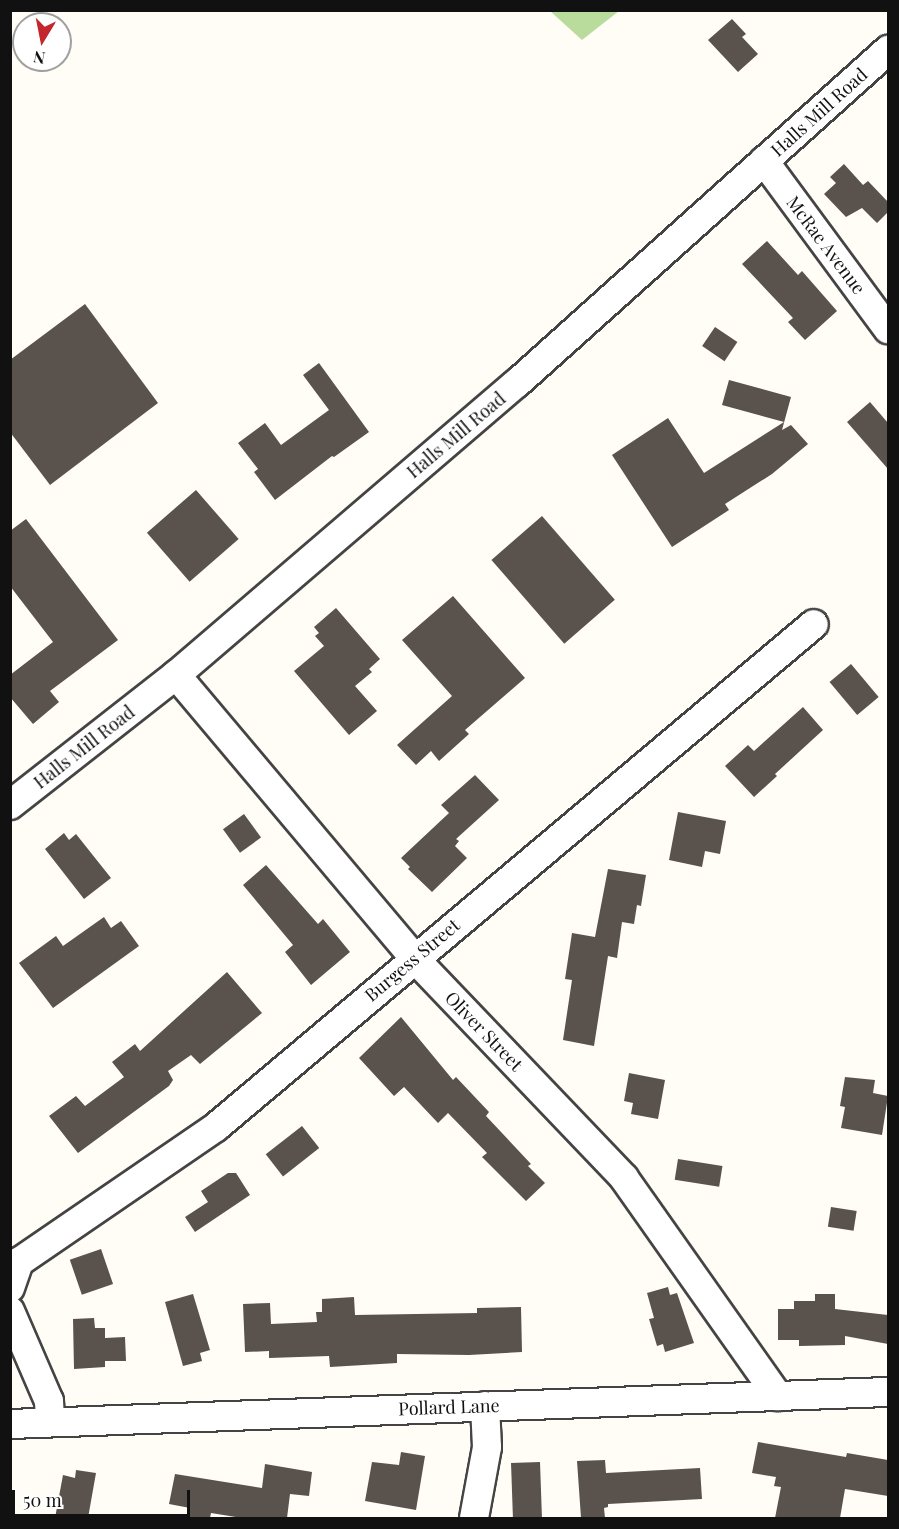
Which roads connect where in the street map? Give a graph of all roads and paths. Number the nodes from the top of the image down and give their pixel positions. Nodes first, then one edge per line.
1 (888, 50) edge
2 (764, 161) junction
3 (888, 329) edge
4 (814, 624) dead end
5 (176, 675) junction
6 (10, 805) edge
7 (414, 958) junction
8 (10, 1288) edge
9 (10, 1311) edge
10 (888, 1392) edge
11 (778, 1396) junction
12 (485, 1406) junction
13 (50, 1421) junction
14 (10, 1424) edge
15 (474, 1518) edge

1 - 2 street, Halls Mill Road
2 - 3 street, McRae Avenue
2 - 5 street, Halls Mill Road
4 - 7 street, Burgess Street
5 - 6 street, Halls Mill Road
5 - 7 street, Oliver Street
7 - 8 street, Burgess Street
7 - 11 street, Oliver Street
9 - 13 street
10 - 11 street, Pollard Lane
11 - 12 street, Pollard Lane
12 - 13 street, Pollard Lane
12 - 15 street
13 - 14 street, Pollard Lane

